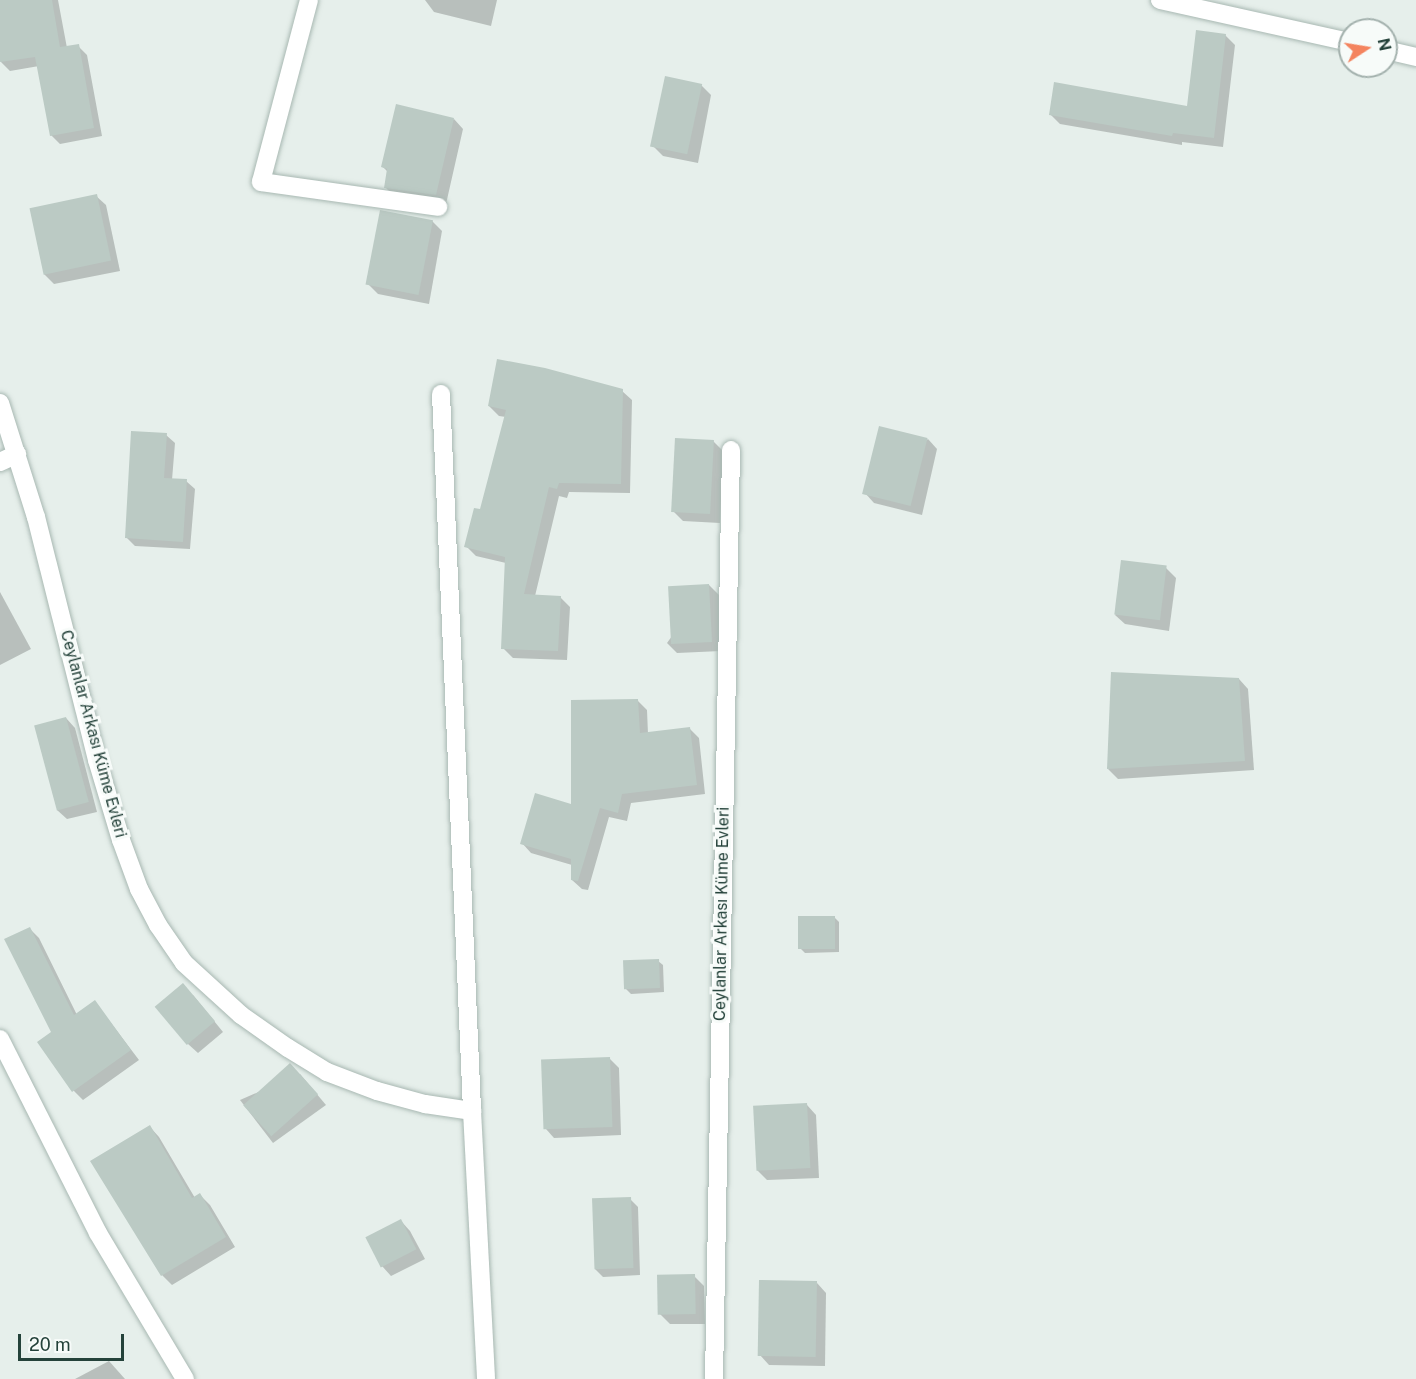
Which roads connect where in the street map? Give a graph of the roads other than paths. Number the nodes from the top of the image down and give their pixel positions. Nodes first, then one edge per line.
1 (309, 0) edge
2 (1160, 0) edge
3 (1338, 39) edge
4 (1398, 53) edge
5 (1416, 57) edge
6 (438, 207) dead end
7 (441, 394) dead end
8 (0, 403) edge
9 (731, 450) dead end
10 (17, 454) junction
11 (0, 462) edge
12 (0, 1039) edge
13 (472, 1110) junction
14 (184, 1379) edge
15 (486, 1379) edge
16 (714, 1379) edge

1 - 6 street
2 - 3 street
4 - 5 street
7 - 13 street
8 - 10 street, Ceylanlar Arkası Küme Evleri
9 - 16 street, Ceylanlar Arkası Küme Evleri
10 - 11 street
10 - 13 street, Ceylanlar Arkası Küme Evleri
12 - 14 street
13 - 15 street

